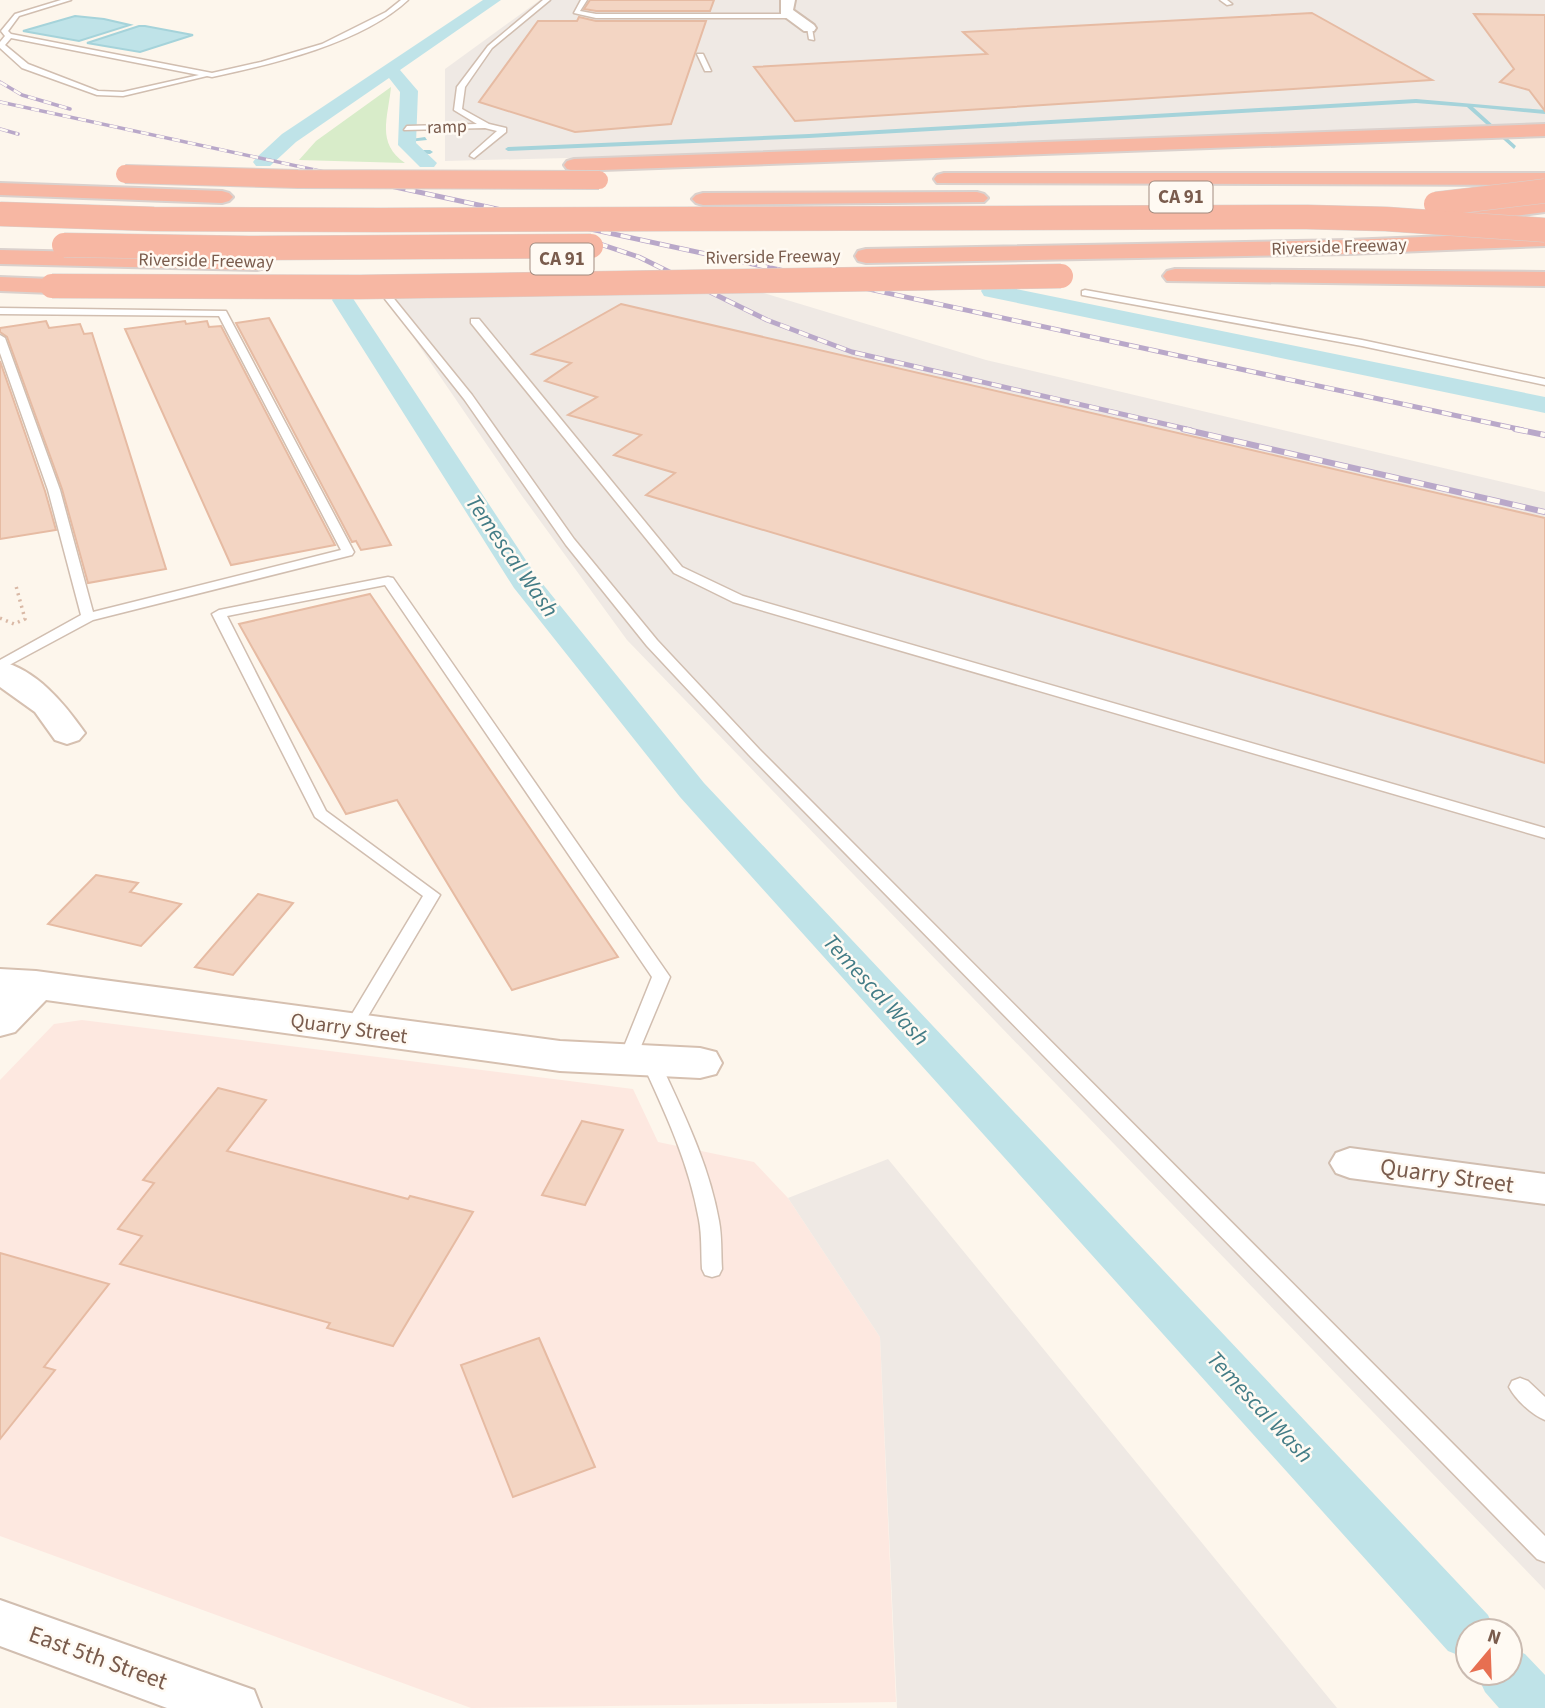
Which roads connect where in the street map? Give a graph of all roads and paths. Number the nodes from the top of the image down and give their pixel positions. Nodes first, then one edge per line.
1 (68, 0) edge
2 (405, 0) edge
3 (547, 0) edge
4 (584, 0) edge
5 (788, 0) edge
6 (794, 16) junction
7 (811, 33) dead end
8 (9, 36) junction
9 (700, 56) dead end
10 (708, 69) dead end
11 (209, 75) junction
12 (486, 126) junction
13 (407, 128) dead end
14 (1545, 130) edge
15 (474, 156) dead end
16 (1518, 158) dead end
17 (0, 169) edge
18 (124, 174) junction
19 (876, 179) junction
20 (1545, 179) edge
21 (0, 189) edge
22 (1545, 193) edge
23 (1545, 206) edge
24 (0, 212) edge
25 (0, 220) edge
26 (893, 227) junction
27 (1545, 230) edge
28 (0, 232) edge
29 (1545, 238) edge
30 (0, 242) edge
31 (63, 246) junction
32 (611, 252) dead end
33 (0, 257) edge
34 (1545, 265) edge
35 (1116, 276) dead end
36 (1545, 279) edge
37 (0, 284) edge
38 (1085, 293) dead end
39 (388, 297) dead end
40 (0, 311) edge
41 (475, 321) dead end
42 (0, 338) edge
43 (1545, 382) edge
44 (16, 586) dead end
45 (88, 617) junction
46 (0, 618) edge
47 (0, 669) edge
48 (67, 733) dead end
49 (1545, 833) edge
50 (18, 984) edge
51 (0, 1022) edge
52 (352, 1029) junction
53 (639, 1060) junction
54 (700, 1063) dead end
55 (1350, 1163) dead end
56 (1545, 1189) edge
57 (712, 1269) dead end
58 (1520, 1387) dead end
59 (1545, 1411) edge
60 (1545, 1552) edge
61 (4, 1631) edge
62 (179, 1699) edge
63 (235, 1708) edge

1 - 8 lane
2 - 11 lane
3 - 12 lane
4 - 6 lane
5 - 6 street
6 - 7 street
8 - 11 lane
8 - 11 lane
9 - 10 lane
12 - 13 lane, ramp
12 - 15 lane
14 - 18 highway, bridge
16 - 19 highway
17 - 18 highway
18 - 19 highway, bridge
19 - 20 highway, CA 91
21 - 22 highway, CA 91
22 - 26 highway, bridge
23 - 26 highway, bridge
24 - 26 highway, bridge
24 - 27 highway, bridge
25 - 29 highway, bridge
26 - 31 highway
27 - 29 highway, Riverside Freeway
28 - 31 highway
30 - 31 highway
31 - 32 highway, Riverside Freeway / CA 91
31 - 33 highway, Riverside Freeway / CA 91
34 - 36 highway
35 - 37 highway, bridge
38 - 43 lane
39 - 60 lane
40 - 45 lane
41 - 49 lane
42 - 45 lane
44 - 46 path
45 - 47 lane
47 - 48 street
50 - 51 street
50 - 52 street, Quarry Street
52 - 53 street, Quarry Street
52 - 53 lane
53 - 54 street, Quarry Street
53 - 57 lane
55 - 56 street, Quarry Street
58 - 59 lane
61 - 62 street, East 5th Street
62 - 63 street, East 5th Street

